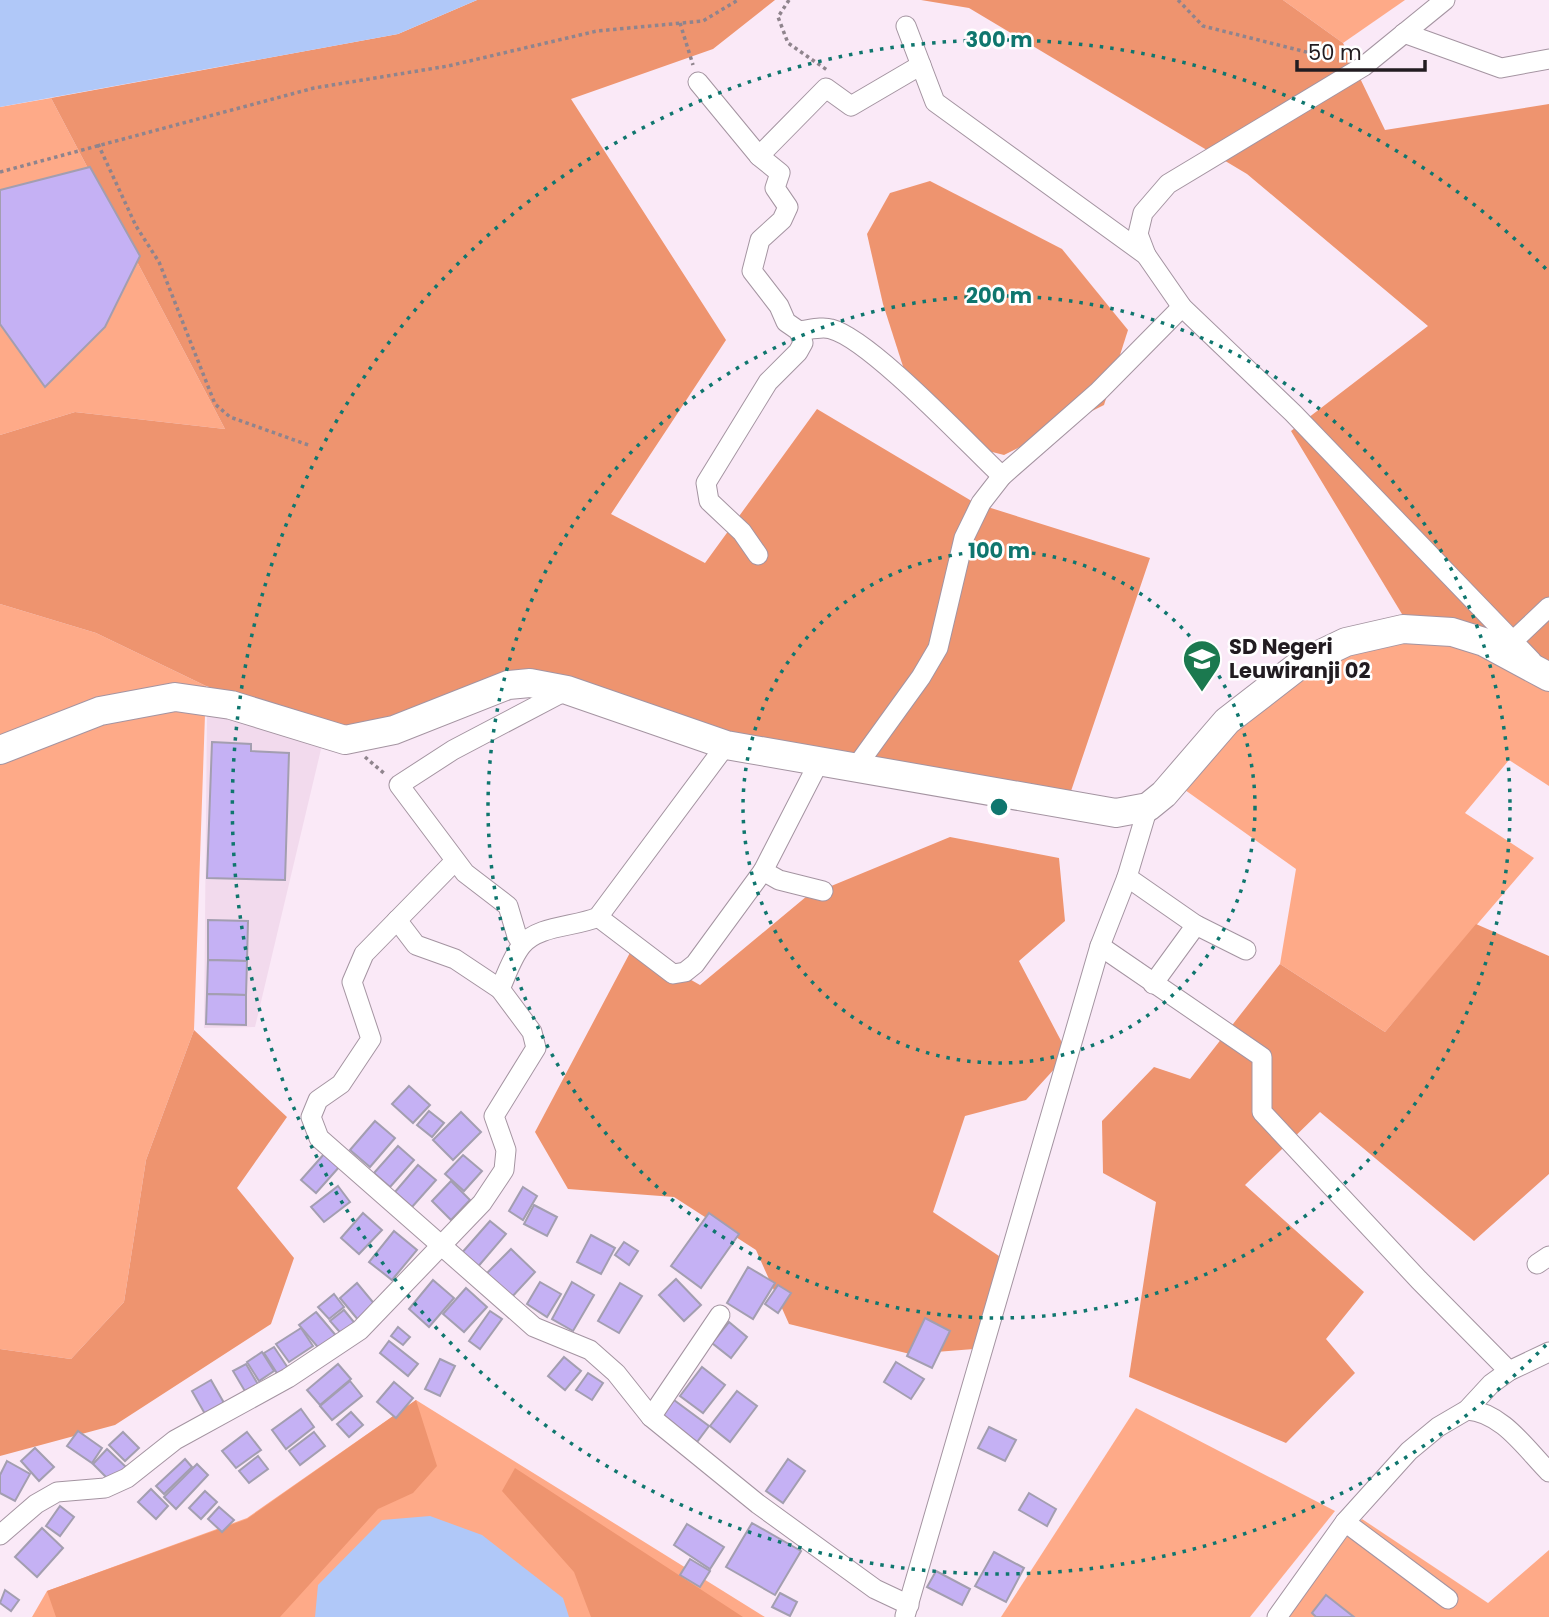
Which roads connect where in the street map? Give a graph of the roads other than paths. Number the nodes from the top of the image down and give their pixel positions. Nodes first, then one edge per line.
1 (1445, 0) edge
2 (906, 26) dead end
3 (1404, 33) junction
4 (1549, 59) edge
5 (921, 65) junction
6 (698, 82) road end
7 (759, 156) junction
8 (1146, 255) junction
9 (1182, 307) junction
10 (799, 331) junction
11 (1002, 476) junction
12 (758, 555) dead end
13 (1549, 607) edge
14 (1513, 641) junction
15 (1547, 676) edge
16 (567, 690) junction
17 (726, 745) junction
18 (0, 750) edge
19 (819, 762) junction
20 (856, 767) junction
21 (1148, 807) junction
22 (455, 861) junction
23 (763, 871) junction
24 (1127, 877) junction
25 (822, 891) dead end
26 (598, 917) junction
27 (397, 920) junction
28 (1196, 925) junction
29 (522, 944) junction
30 (1100, 946) junction
31 (1246, 950) dead end
32 (1153, 984) junction
33 (500, 989) junction
34 (440, 1244) junction
35 (720, 1315) dead end
36 (1549, 1352) edge
37 (1509, 1371) junction
38 (1467, 1410) junction
39 (651, 1417) junction
40 (1549, 1472) edge
41 (1345, 1522) junction
42 (0, 1535) edge
43 (1448, 1599) dead end
44 (907, 1611) edge
45 (1277, 1617) edge

1 - 3 street
2 - 5 street
3 - 4 street
3 - 8 street
5 - 7 street
5 - 8 street
6 - 7 street
7 - 10 street
8 - 9 street
9 - 11 street
9 - 14 street
10 - 11 street
10 - 12 street
11 - 20 street
13 - 14 street
14 - 15 street
15 - 21 main road
16 - 17 main road
16 - 18 main road
16 - 22 street
17 - 19 main road
17 - 26 street
19 - 20 main road
19 - 23 street
20 - 21 main road
21 - 24 street
22 - 27 street
22 - 29 street
23 - 25 street
23 - 26 street
24 - 28 street
24 - 30 street
26 - 29 street
27 - 33 street
27 - 34 street
28 - 31 street
28 - 32 street
29 - 33 street
30 - 32 street
30 - 44 street
32 - 37 street
33 - 34 street
34 - 39 street
34 - 42 street
35 - 39 street
36 - 37 street
37 - 38 street
38 - 40 street
38 - 41 street
39 - 44 street
41 - 43 street
41 - 45 street

